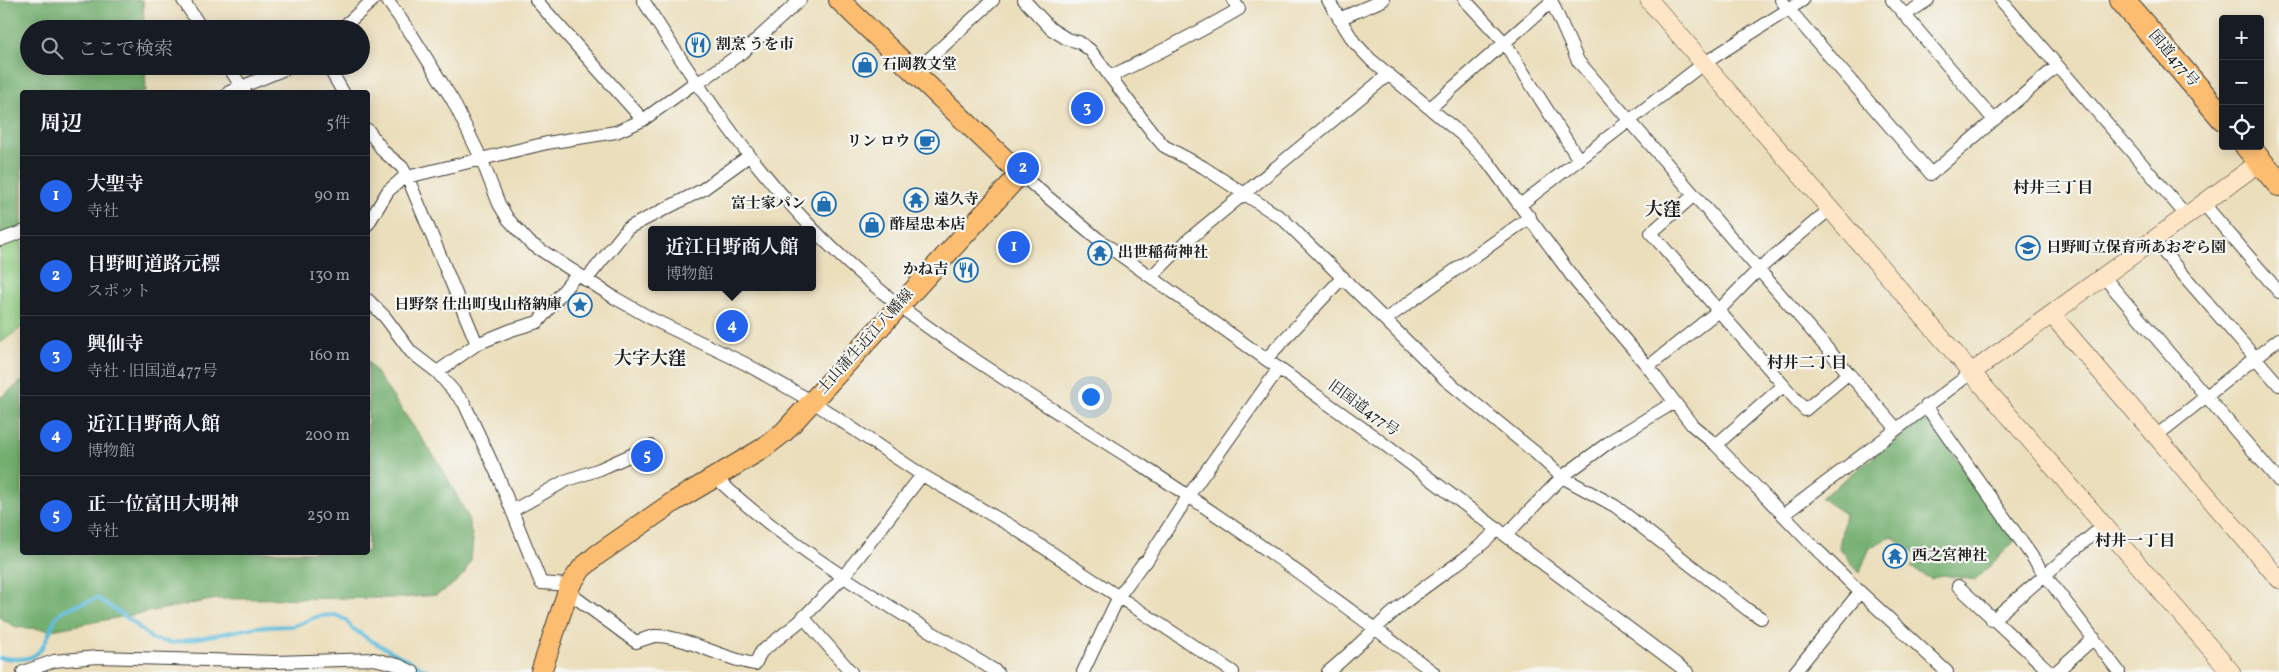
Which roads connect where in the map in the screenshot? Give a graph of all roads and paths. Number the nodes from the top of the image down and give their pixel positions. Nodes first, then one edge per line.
1 (183, 0) edge
2 (373, 0) edge
3 (388, 0) edge
4 (536, 0) edge
5 (643, 0) edge
6 (800, 0) edge
7 (839, 0) edge
8 (993, 0) edge
9 (1024, 0) edge
10 (1234, 0) edge
11 (1328, 0) edge
12 (1383, 0) edge
13 (1464, 0) edge
14 (1649, 0) edge
15 (1803, 0) edge
16 (1892, 0) edge
17 (1928, 0) edge
18 (2001, 0) edge
19 (2122, 0) edge
20 (1551, 1) edge
21 (1785, 5) edge
22 (1905, 15) junction
23 (1339, 19) junction
24 (196, 20) edge
25 (352, 20) edge
26 (1504, 42) junction
27 (1704, 64) junction
28 (2057, 66) junction
29 (914, 73) junction
30 (1389, 74) junction
31 (234, 75) edge
32 (274, 75) edge
33 (334, 75) edge
34 (1110, 78) junction
35 (697, 82) junction
36 (243, 90) edge
37 (343, 90) edge
38 (1430, 108) junction
39 (2219, 113) edge
40 (642, 120) junction
41 (1994, 120) junction
42 (1630, 121) junction
43 (370, 133) edge
44 (2254, 154) edge
45 (749, 156) junction
46 (481, 158) junction
47 (1579, 160) junction
48 (1020, 174) junction
49 (407, 176) junction
50 (2279, 184) edge
51 (1245, 193) junction
52 (1694, 195) junction
53 (2203, 203) junction
54 (1520, 205) junction
55 (1830, 209) junction
56 (2186, 215) junction
57 (1530, 217) junction
58 (370, 221) edge
59 (811, 226) edge
60 (816, 231) edge
61 (20, 233) edge
62 (0, 240) edge
63 (2153, 240) junction
64 (1758, 269) junction
65 (1152, 276) junction
66 (2103, 276) junction
67 (581, 277) junction
68 (1344, 277) junction
69 (2279, 292) edge
70 (370, 302) edge
71 (898, 306) junction
72 (1718, 311) junction
73 (2052, 315) junction
74 (1386, 319) junction
75 (2279, 339) edge
76 (477, 344) junction
77 (2256, 358) junction
78 (1266, 359) junction
79 (1648, 367) junction
80 (1279, 368) junction
81 (437, 372) junction
82 (1849, 373) junction
83 (1971, 373) junction
84 (2279, 385) edge
85 (1783, 386) junction
86 (2206, 397) junction
87 (813, 402) junction
88 (1673, 403) junction
89 (1926, 406) junction
90 (1896, 428) junction
91 (2156, 436) junction
92 (1716, 445) junction
93 (651, 446) dead end
94 (922, 475) junction
95 (1562, 477) junction
96 (716, 478) junction
97 (2279, 481) edge
98 (1189, 495) junction
99 (512, 511) junction
100 (1783, 516) junction
101 (2104, 525) junction
102 (1502, 532) junction
103 (2045, 575) junction
104 (2278, 576) edge
105 (842, 577) junction
106 (1958, 586) dead end
107 (569, 588) junction
108 (1860, 592) junction
109 (1118, 596) junction
110 (803, 617) junction
111 (1761, 618) dead end
112 (1992, 620) junction
113 (1375, 629) junction
114 (2094, 638) junction
115 (24, 672) edge
116 (413, 672) edge
117 (541, 672) edge
118 (851, 672) edge
119 (997, 672) edge
120 (1083, 672) edge
121 (1233, 672) edge
122 (1328, 672) edge
123 (1433, 672) edge
124 (1687, 672) edge
125 (1795, 672) edge
126 (1947, 672) edge
127 (2050, 672) edge
128 (2056, 672) edge
129 (2119, 672) edge
130 (2231, 672) edge

1 - 24 street
2 - 25 street
3 - 46 street
4 - 40 street
5 - 35 street
6 - 35 street
7 - 29 main road
8 - 29 street
9 - 34 street
10 - 34 street
11 - 23 street
12 - 23 street
13 - 26 street
14 - 27 street
15 - 21 street
16 - 22 street
17 - 22 street
18 - 28 street
19 - 39 highway, 国道477号
20 - 26 street
20 - 42 street
21 - 27 street
21 - 41 street
22 - 41 street
23 - 30 street
26 - 38 street
26 - 47 street
27 - 42 street
27 - 55 street
28 - 41 street
28 - 56 street
29 - 48 main road
30 - 38 street
30 - 51 street
31 - 36 street
32 - 36 street
33 - 37 street
34 - 51 street
35 - 40 street
35 - 45 street
38 - 54 street
40 - 46 street
42 - 47 street
42 - 52 street
43 - 49 street
44 - 50 highway
44 - 53 street
45 - 59 street
45 - 67 street
46 - 49 street
46 - 67 street
47 - 54 street
48 - 65 street, 旧国道477号
48 - 71 main road, 土山蒲生近江八幡線
49 - 58 street
49 - 76 street
51 - 65 street
51 - 68 street
52 - 64 street
52 - 72 street
53 - 56 street
53 - 69 street
54 - 57 street
55 - 64 street
55 - 83 street
56 - 63 street
57 - 74 street
57 - 79 street
60 - 71 street
61 - 62 street
63 - 66 street
63 - 77 street
64 - 72 street
64 - 82 street
65 - 78 street, 旧国道477号
66 - 73 street
66 - 86 street
67 - 76 street
67 - 87 street
68 - 74 street
68 - 78 street
70 - 81 street
71 - 87 main road, 土山蒲生近江八幡線
71 - 98 street
72 - 79 street
72 - 85 street
73 - 83 street
73 - 91 street
74 - 95 street
75 - 77 street
76 - 81 street
77 - 84 street
77 - 86 street
78 - 80 street, 旧国道477号
79 - 88 street
80 - 98 street
80 - 102 street, 旧国道477号
81 - 99 street
82 - 85 street
82 - 90 street
83 - 89 street
83 - 101 street
85 - 92 street
86 - 91 street
86 - 97 street
87 - 94 street
87 - 96 main road, 土山蒲生近江八幡線
88 - 92 street
88 - 95 street
89 - 90 street
89 - 103 street
90 - 100 street
91 - 104 street
92 - 100 street
93 - 99 street
94 - 105 street
94 - 109 street
95 - 102 street
95 - 111 street
96 - 105 street
96 - 107 main road, 土山蒲生近江八幡線
98 - 109 street
98 - 113 street
99 - 107 street
100 - 108 street
101 - 103 street
101 - 130 street
102 - 113 street
102 - 124 street, 旧国道477号
103 - 112 street
103 - 114 street
105 - 110 street
105 - 119 street
106 - 112 street
107 - 110 street
107 - 117 main road, 土山蒲生近江八幡線
108 - 125 street
108 - 126 street
109 - 120 street
109 - 121 street
110 - 118 street
112 - 127 street
113 - 122 street
113 - 123 street
114 - 128 street
114 - 129 street
115 - 116 street

